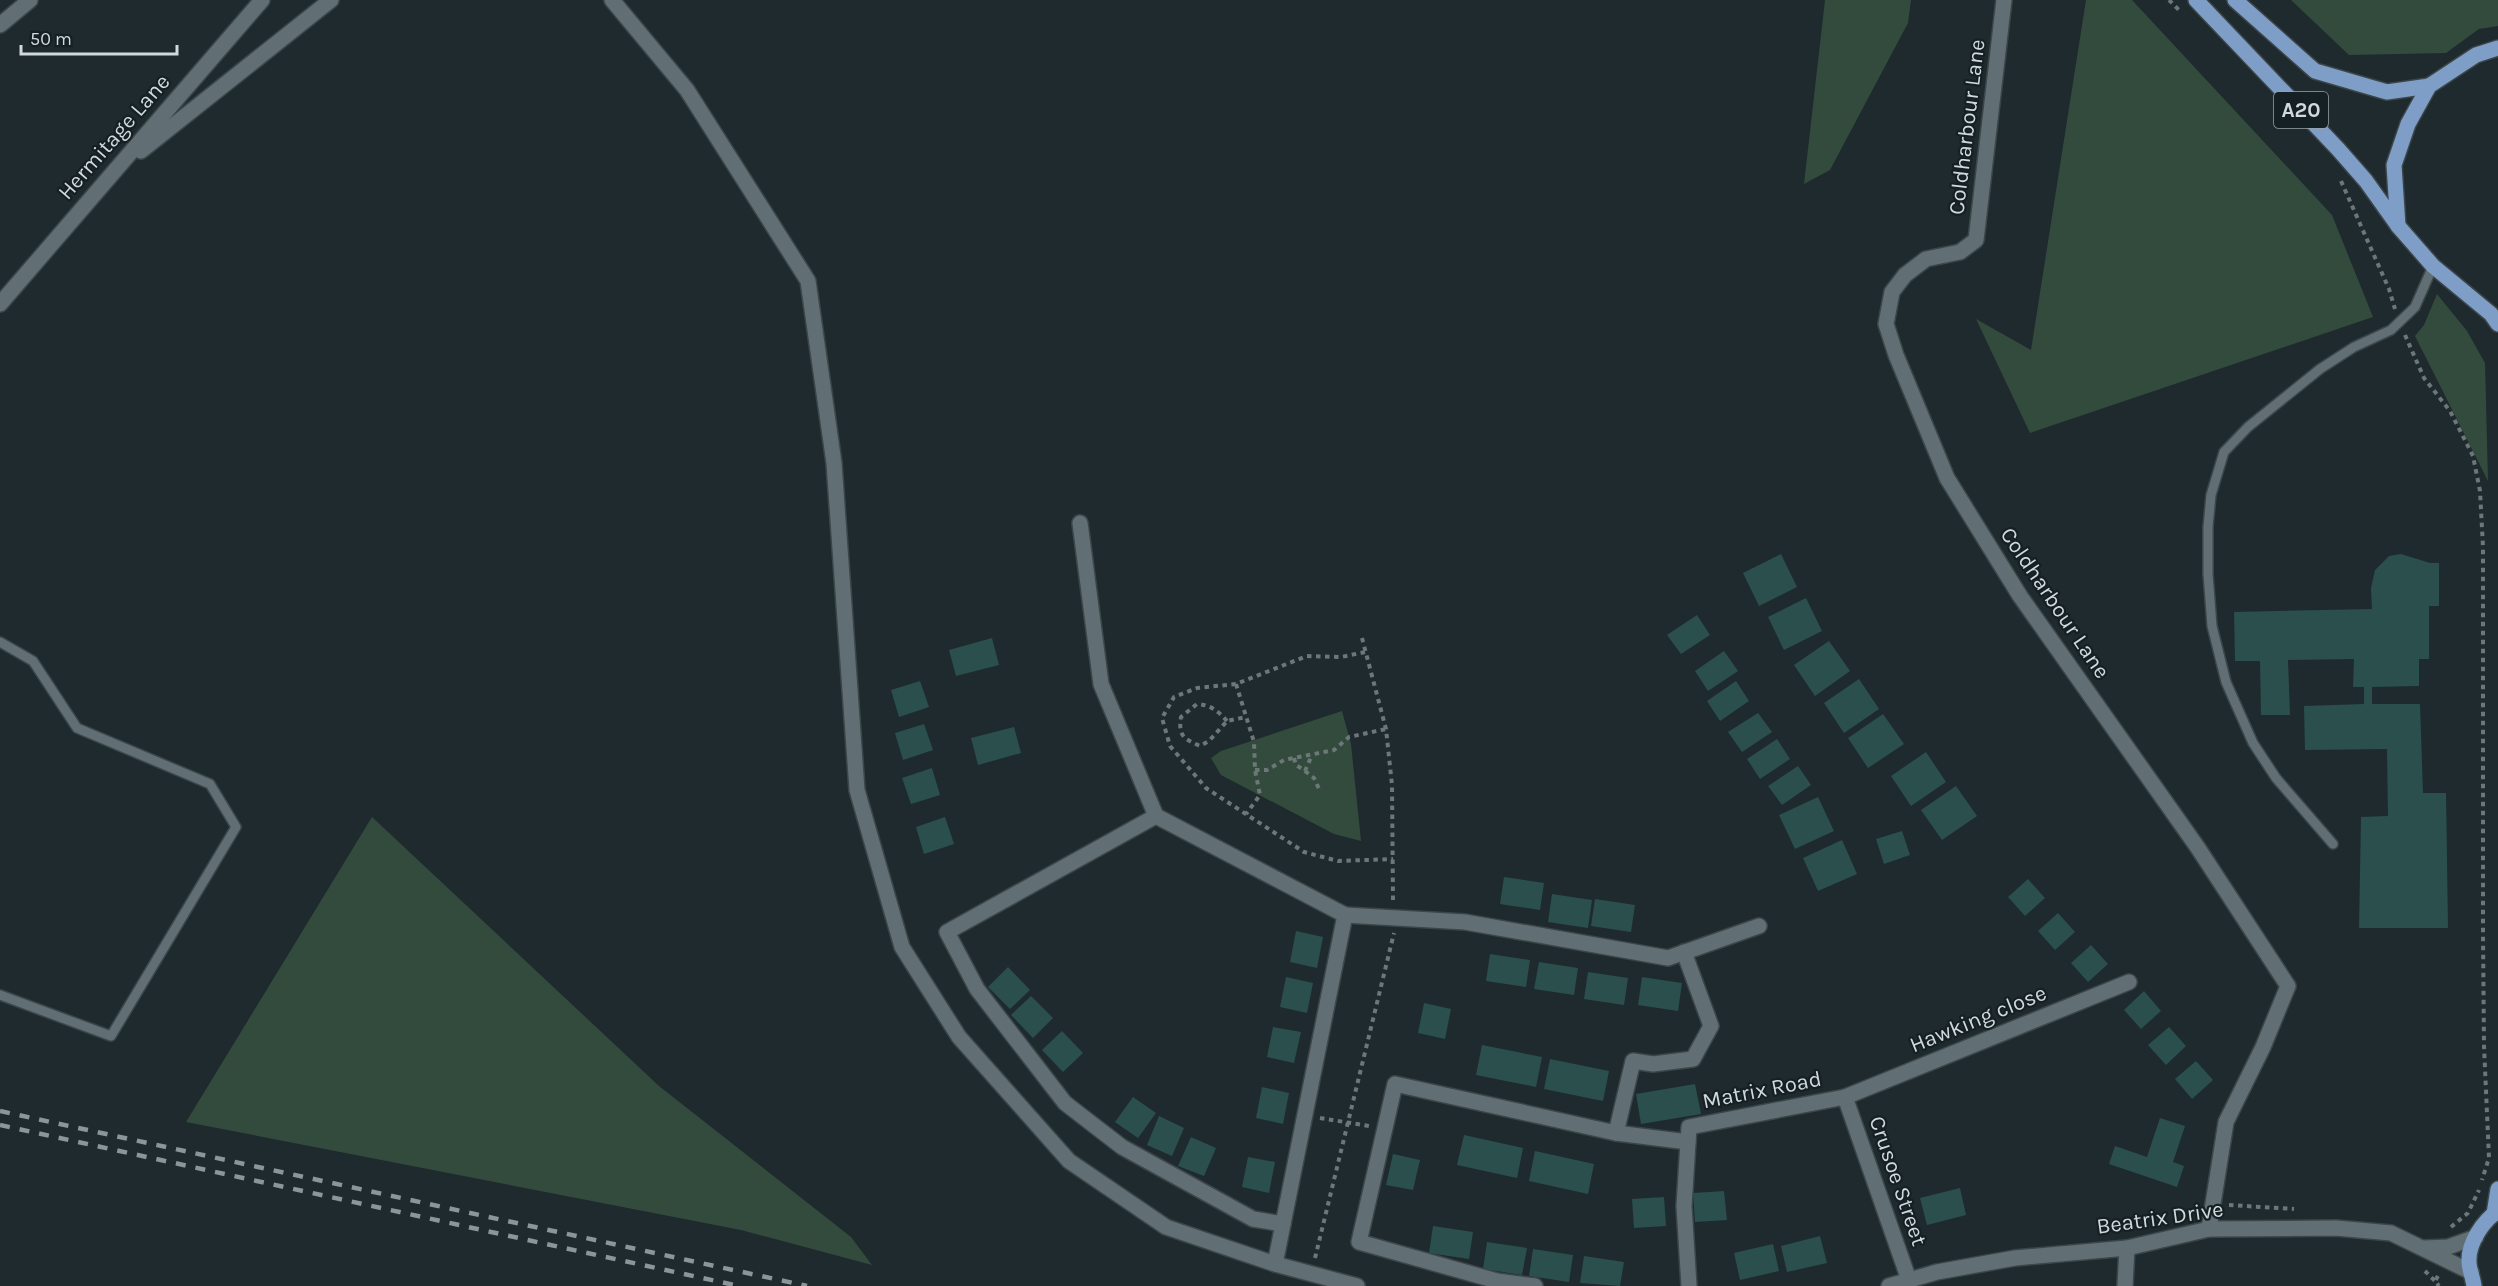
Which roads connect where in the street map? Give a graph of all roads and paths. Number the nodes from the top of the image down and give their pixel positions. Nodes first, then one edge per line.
1 (30, 0) edge
2 (331, 0) edge
3 (612, 0) edge
4 (2004, 0) edge
5 (2169, 0) edge
6 (2196, 0) edge
7 (2235, 0) edge
8 (256, 2) edge
9 (2186, 17) dead end
10 (0, 25) edge
11 (2498, 48) edge
12 (2429, 87) junction
13 (2336, 171) dead end
14 (113, 173) junction
15 (2398, 226) junction
16 (2433, 266) junction
17 (1, 302) edge
18 (2496, 317) edge
19 (2398, 323) junction
20 (1080, 523) dead end
21 (1362, 638) dead end
22 (0, 642) edge
23 (1365, 652) junction
24 (1236, 684) junction
25 (1246, 717) junction
26 (1227, 721) junction
27 (1386, 729) junction
28 (1312, 754) junction
29 (1294, 758) junction
30 (1255, 770) junction
31 (1305, 771) junction
32 (1320, 791) dead end
33 (1246, 814) junction
34 (1156, 816) junction
35 (2333, 844) dead end
36 (1392, 859) junction
37 (1344, 915) junction
38 (1394, 918) junction
39 (1758, 926) dead end
40 (1684, 952) junction
41 (2129, 982) dead end
42 (0, 995) edge
43 (1845, 1097) junction
44 (1305, 1116) junction
45 (1348, 1122) junction
46 (1385, 1128) junction
47 (1616, 1133) junction
48 (1688, 1134) junction
49 (2498, 1189) edge
50 (2214, 1203) junction
51 (2295, 1209) dead end
52 (2496, 1212) edge
53 (1283, 1224) junction
54 (2209, 1229) junction
55 (2476, 1237) junction
56 (2127, 1248) junction
57 (2448, 1254) junction
58 (1275, 1264) junction
59 (1313, 1274) junction
60 (2473, 1279) edge
61 (1909, 1280) junction
62 (1357, 1286) edge
63 (1534, 1286) edge
64 (1689, 1286) edge
65 (1889, 1286) edge
66 (2125, 1286) edge
67 (2439, 1286) edge

1 - 10 street
2 - 14 street
3 - 58 street
4 - 50 street, Coldharbour Lane
5 - 9 path
6 - 15 main road, A20
7 - 12 main road, A20
8 - 14 street, Hermitage Lane
11 - 12 main road
12 - 15 main road
13 - 19 path
14 - 17 street, Hermitage Lane
15 - 16 main road
16 - 18 main road
16 - 19 lane
19 - 35 lane
19 - 57 path
20 - 34 street
21 - 23 path
22 - 42 lane
23 - 24 path
23 - 27 path
24 - 25 path
24 - 33 path
25 - 26 path
25 - 30 path
26 - 26 path
27 - 28 path
27 - 36 path
28 - 29 path
28 - 31 path
29 - 30 path
29 - 31 path
30 - 33 path
31 - 32 path
33 - 36 path
34 - 37 street
34 - 53 street
36 - 38 path
37 - 38 street
37 - 44 street
38 - 40 street
38 - 45 path
39 - 40 street
40 - 47 street
41 - 43 street, Hawking close
43 - 48 street, Matrix Road
43 - 61 street, Crusoe Street
44 - 45 path
44 - 53 street
45 - 46 path
45 - 59 path
46 - 47 street, Matrix Road
46 - 63 street
47 - 48 street, Matrix Road
48 - 64 street
49 - 52 main road
50 - 51 path
50 - 54 street, Coldharbour Lane
52 - 55 main road
53 - 58 street
54 - 56 street, Beatrix Drive
54 - 57 street, Beatrix Drive
55 - 57 street, Beatrix Drive
55 - 60 main road
56 - 61 street, Beatrix Drive
56 - 66 street
57 - 60 street, Beatrix Drive
57 - 67 path
58 - 59 street
59 - 62 street
61 - 65 street, Beatrix Drive

